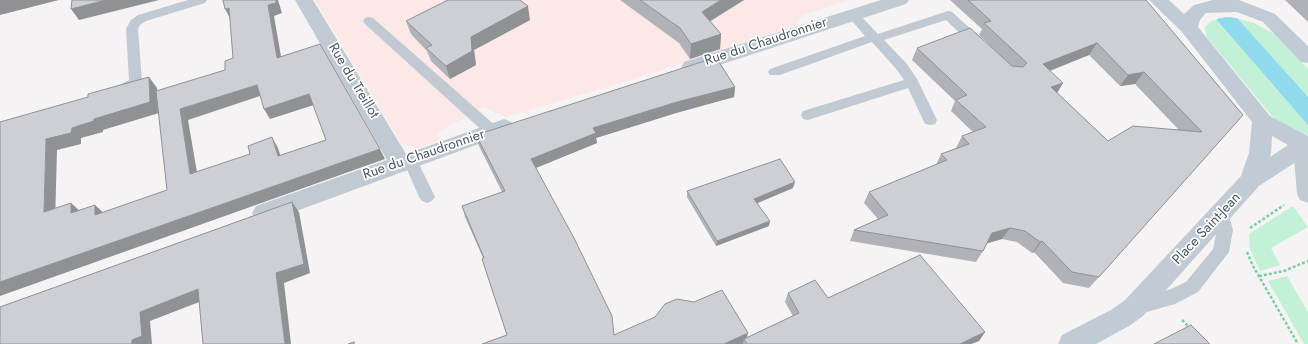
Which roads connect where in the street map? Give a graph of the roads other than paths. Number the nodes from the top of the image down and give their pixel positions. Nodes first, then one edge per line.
1 (201, 0) edge
2 (304, 0) edge
3 (900, 0) edge
4 (1158, 0) edge
5 (1179, 0) edge
6 (1266, 0) edge
7 (1230, 2) edge
8 (1200, 9) junction
9 (852, 14) junction
10 (1269, 18) junction
11 (369, 22) dead end
12 (1189, 28) junction
13 (874, 38) junction
14 (989, 53) edge
15 (1308, 57) edge
16 (674, 72) edge
17 (775, 72) dead end
18 (912, 82) junction
19 (109, 94) edge
20 (808, 115) dead end
21 (930, 120) dead end
22 (1263, 121) junction
23 (521, 122) edge
24 (492, 131) junction
25 (1306, 146) edge
26 (405, 161) junction
27 (1251, 180) junction
28 (1308, 194) edge
29 (427, 197) dead end
30 (1221, 213) junction
31 (243, 220) edge
32 (1134, 308) junction
33 (1071, 344) edge

1 - 19 lane
2 - 26 street, Rue du Treillot
3 - 9 street, Rue du Chaudronnier
4 - 12 main road
5 - 8 main road
6 - 10 main road
7 - 8 main road
7 - 10 main road
8 - 12 main road
9 - 13 lane
9 - 16 street, Rue du Chaudronnier
10 - 15 main road
11 - 24 lane
12 - 22 main road
13 - 14 lane
13 - 17 lane
13 - 18 lane
18 - 20 lane
18 - 21 lane
22 - 25 main road
22 - 27 main road, Place Saint-Jean
23 - 24 street, Rue du Chaudronnier
24 - 26 street, Rue du Chaudronnier
25 - 27 main road, Place Saint-Jean
25 - 28 street
26 - 29 lane
26 - 31 street, Rue du Chaudronnier
27 - 30 main road, Place Saint-Jean
30 - 32 main road, Place Saint-Jean
30 - 32 lane
32 - 33 main road, Place Saint-Jean

